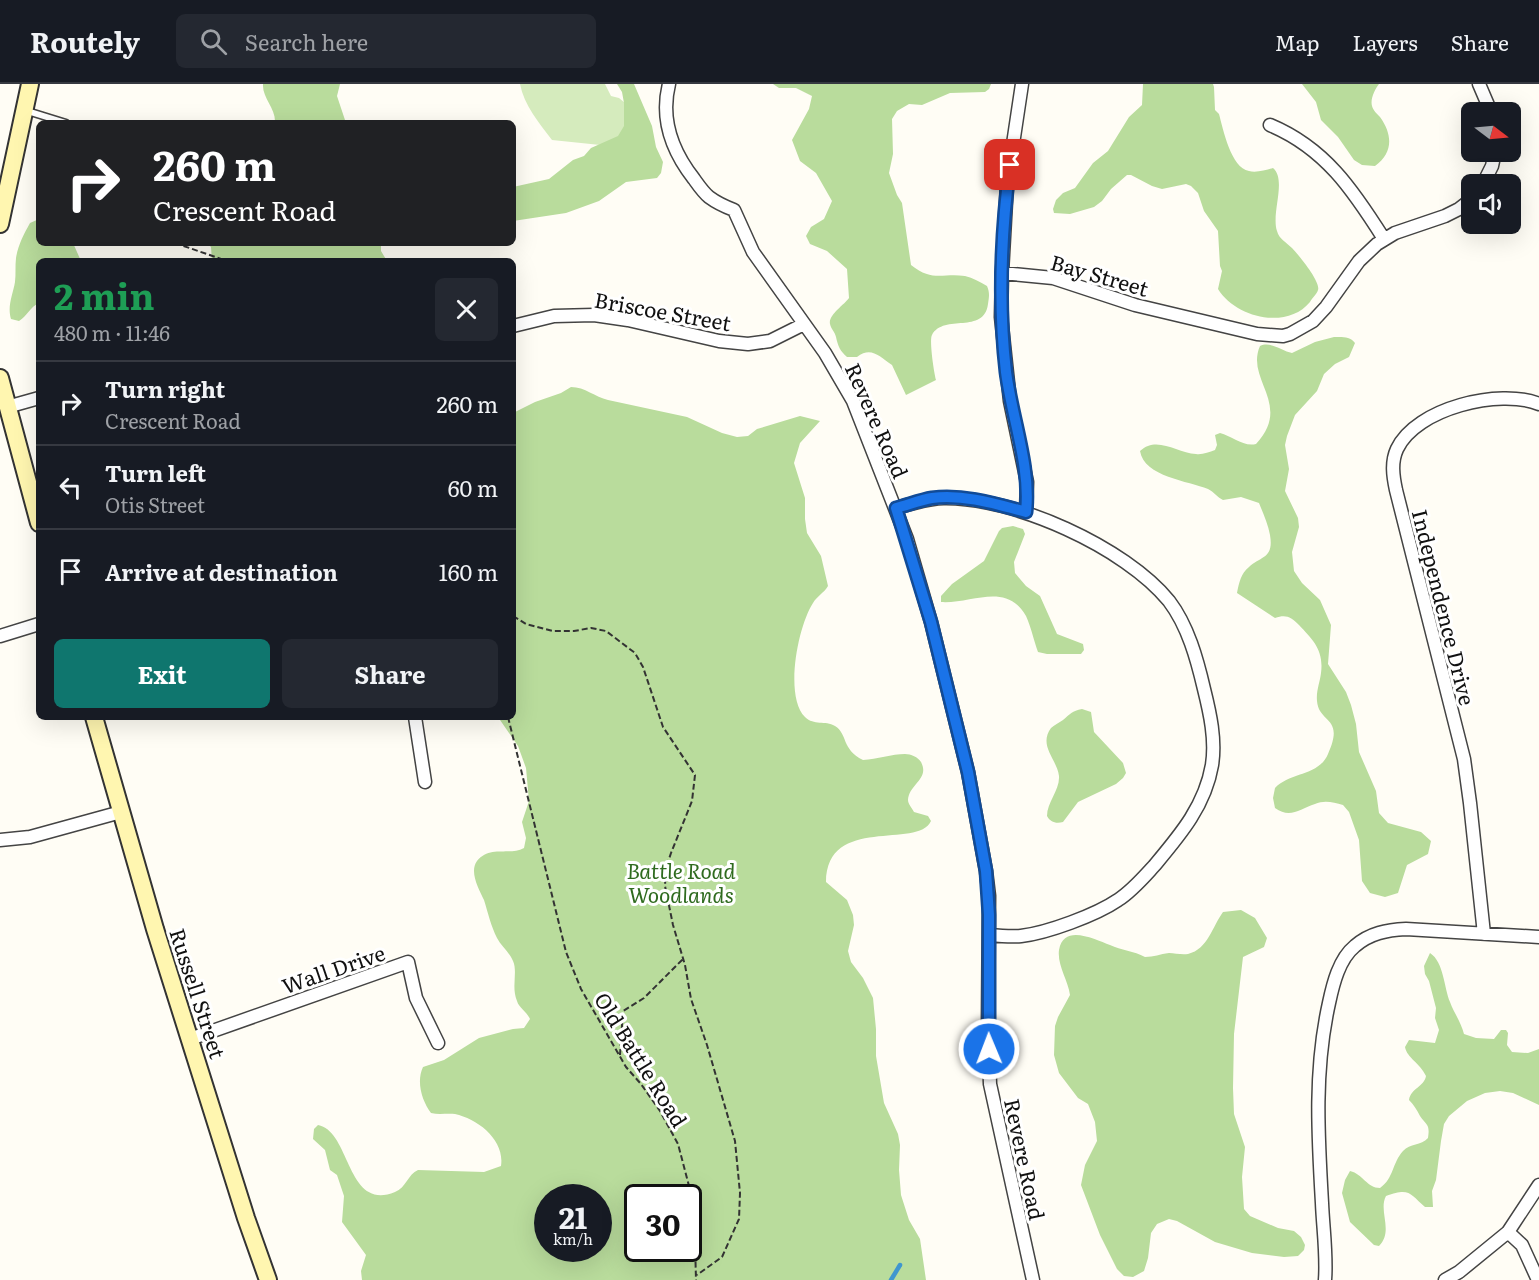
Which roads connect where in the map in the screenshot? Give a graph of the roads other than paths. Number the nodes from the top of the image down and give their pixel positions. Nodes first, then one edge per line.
1 (30, 84) edge
2 (669, 84) edge
3 (1022, 84) edge
4 (1479, 84) edge
5 (1487, 102) edge
6 (24, 110) junction
7 (56, 120) edge
8 (1270, 125) dead end
9 (1461, 207) edge
10 (0, 224) edge
11 (1384, 239) junction
12 (1002, 273) junction
13 (804, 324) junction
14 (516, 325) edge
15 (0, 378) edge
16 (36, 399) edge
17 (1539, 404) edge
18 (7, 407) junction
19 (896, 508) junction
20 (36, 509) edge
21 (1026, 512) junction
22 (36, 625) edge
23 (0, 636) edge
24 (95, 720) edge
25 (415, 720) edge
26 (425, 782) dead end
27 (121, 812) junction
28 (0, 840) edge
29 (1484, 934) junction
30 (989, 935) junction
31 (1539, 937) edge
32 (190, 1039) junction
33 (438, 1043) dead end
34 (1539, 1185) edge
35 (1508, 1232) junction
36 (268, 1280) edge
37 (1033, 1280) edge
38 (1325, 1280) edge
39 (1445, 1280) edge
40 (1538, 1280) edge

1 - 6 street
2 - 13 street, Revere Road
3 - 12 street
4 - 5 street
6 - 7 lane
6 - 10 street
8 - 11 street
9 - 11 street
11 - 12 street, Bay Street
12 - 21 street
13 - 14 street, Briscoe Street
13 - 19 street, Revere Road
15 - 18 street
16 - 18 street
17 - 29 street, Independence Drive
18 - 20 street
19 - 21 street
19 - 30 street, Revere Road
21 - 30 street
22 - 23 street
24 - 27 street, Russell Street
25 - 26 street
27 - 28 street
27 - 32 street, Russell Street
29 - 31 street
29 - 38 street
30 - 37 street, Revere Road
32 - 33 street, Wall Drive
32 - 36 street, Russell Street
34 - 35 street
35 - 39 street
35 - 40 street

